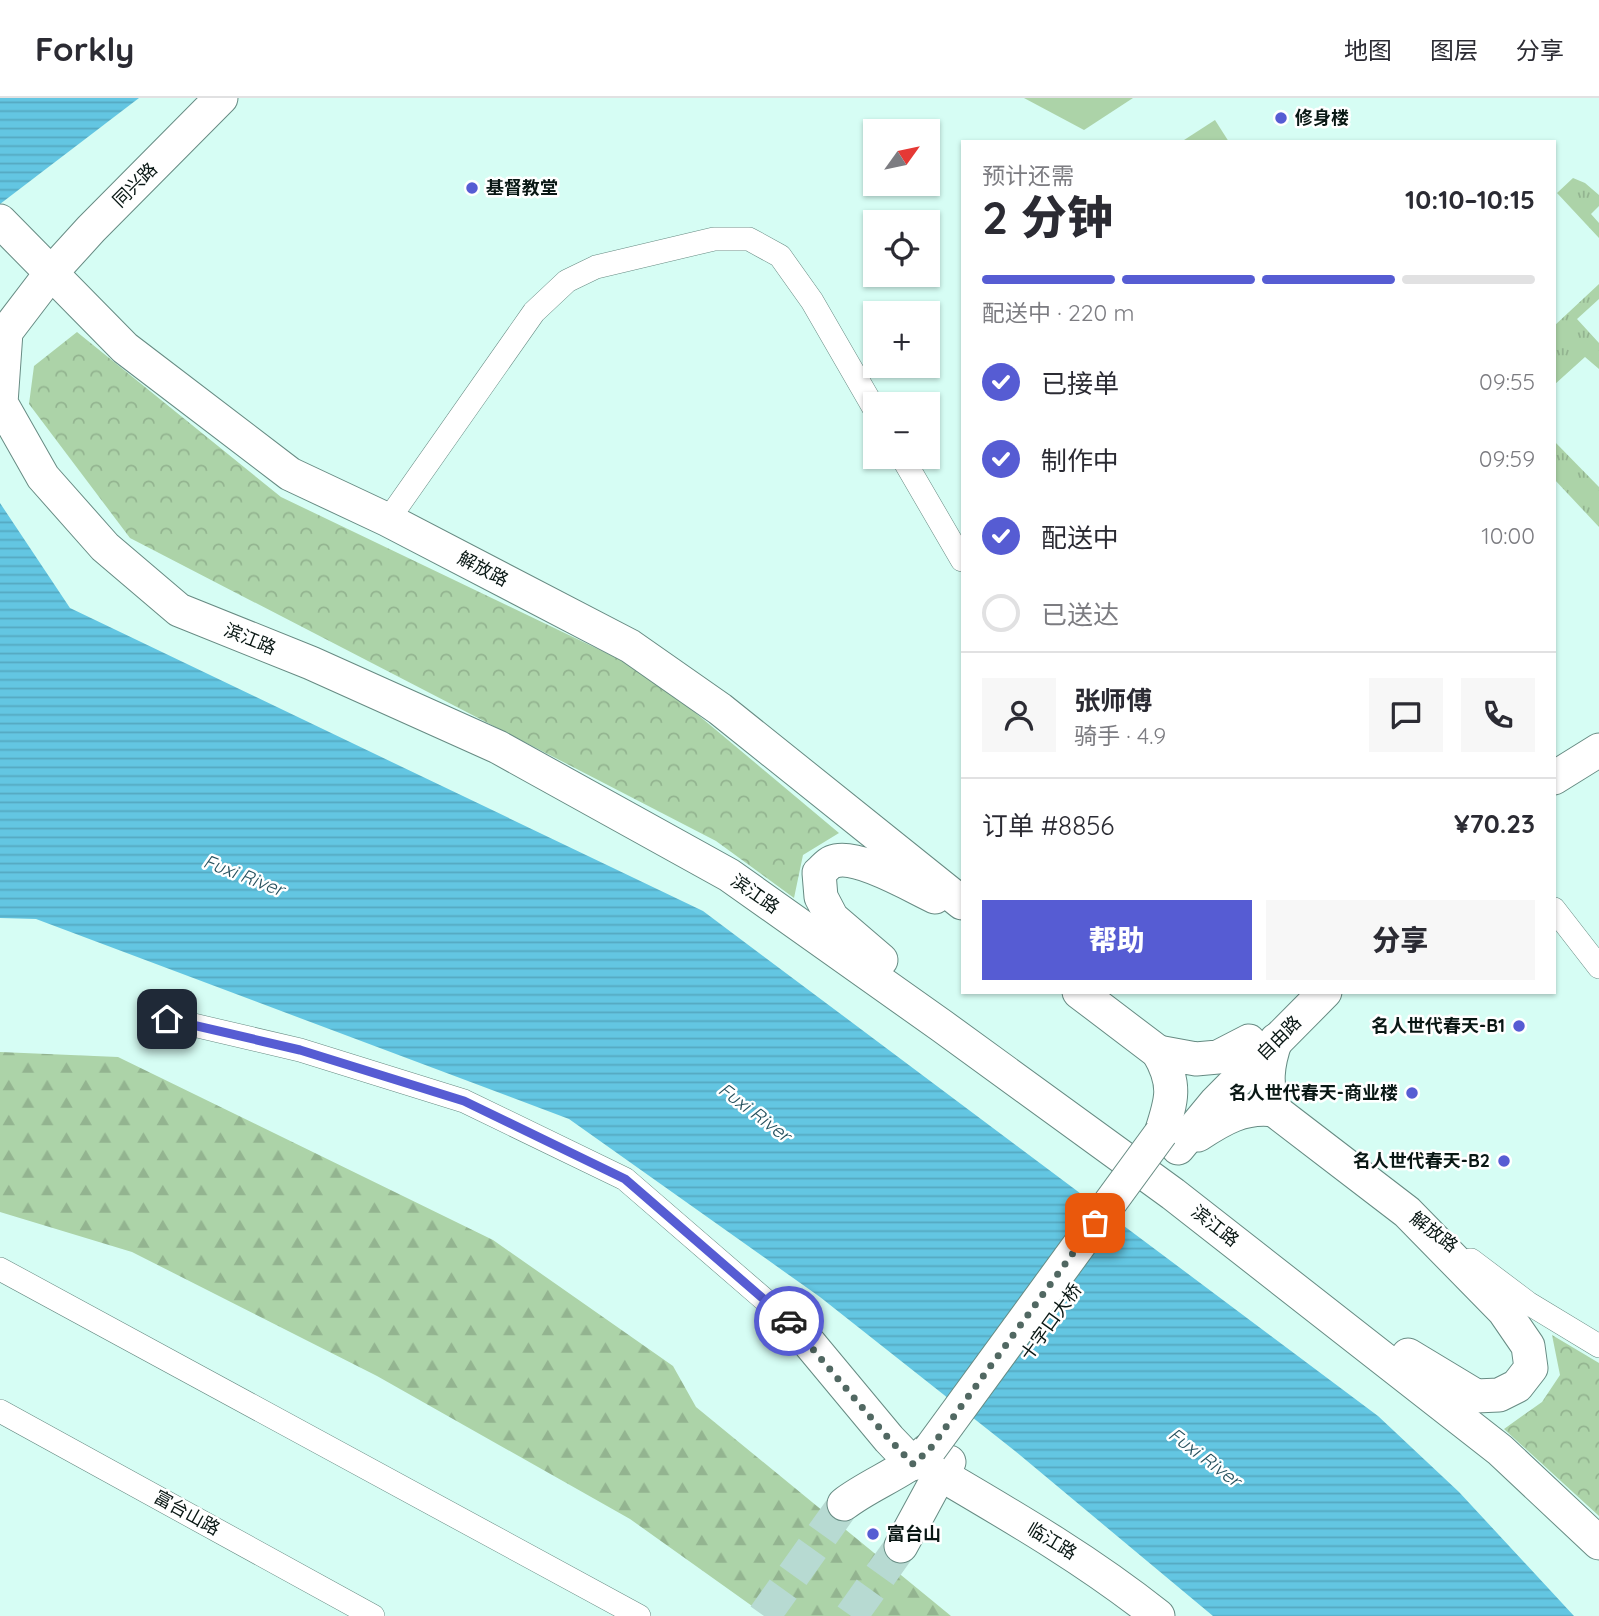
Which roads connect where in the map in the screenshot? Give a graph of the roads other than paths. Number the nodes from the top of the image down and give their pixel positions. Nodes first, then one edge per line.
1 (221, 98) edge
2 (5, 226) edge
3 (51, 273) junction
4 (865, 392) edge
5 (909, 469) edge
6 (388, 520) junction
7 (961, 558) edge
8 (1599, 729) edge
9 (1599, 750) edge
10 (1556, 755) edge
11 (1556, 777) edge
12 (961, 902) edge
13 (961, 910) edge
14 (1556, 912) edge
15 (1599, 967) edge
16 (1082, 994) edge
17 (1298, 994) edge
18 (1322, 994) edge
19 (167, 1019) dead end
20 (942, 1026) junction
21 (1263, 1040) junction
22 (1158, 1052) junction
23 (1275, 1110) junction
24 (1169, 1141) junction
25 (1407, 1212) junction
26 (0, 1269) edge
27 (1347, 1328) junction
28 (805, 1338) joint
29 (1599, 1346) edge
30 (0, 1411) edge
31 (933, 1462) junction
32 (844, 1504) tunnel mouth
33 (1599, 1543) edge
34 (901, 1546) tunnel mouth
35 (373, 1616) edge
36 (639, 1616) edge
37 (1157, 1616) edge

1 - 3 main road, 同兴路
2 - 3 main road, 解放路
3 - 6 main road, 解放路
3 - 20 main road, 滨江路
4 - 6 street
5 - 7 street
6 - 12 main road, 解放路
8 - 10 main road
9 - 11 main road
13 - 20 main road
14 - 15 street
16 - 22 main road
17 - 21 main road, 自由路
18 - 21 main road, 自由路
19 - 28 street, 临江路
20 - 27 main road, 滨江路
21 - 22 main road
21 - 23 main road
21 - 24 main road, 自由路
22 - 24 main road
23 - 24 main road
23 - 25 main road, 解放路
24 - 31 main road, 十字口大桥, bridge
25 - 27 main road
25 - 29 street, 解放路
26 - 36 street
27 - 33 main road, 滨江路
28 - 31 main road, 临江路
30 - 35 street, 富台山路
31 - 32 main road
31 - 34 main road, 十字口大桥
31 - 37 main road, 临江路

